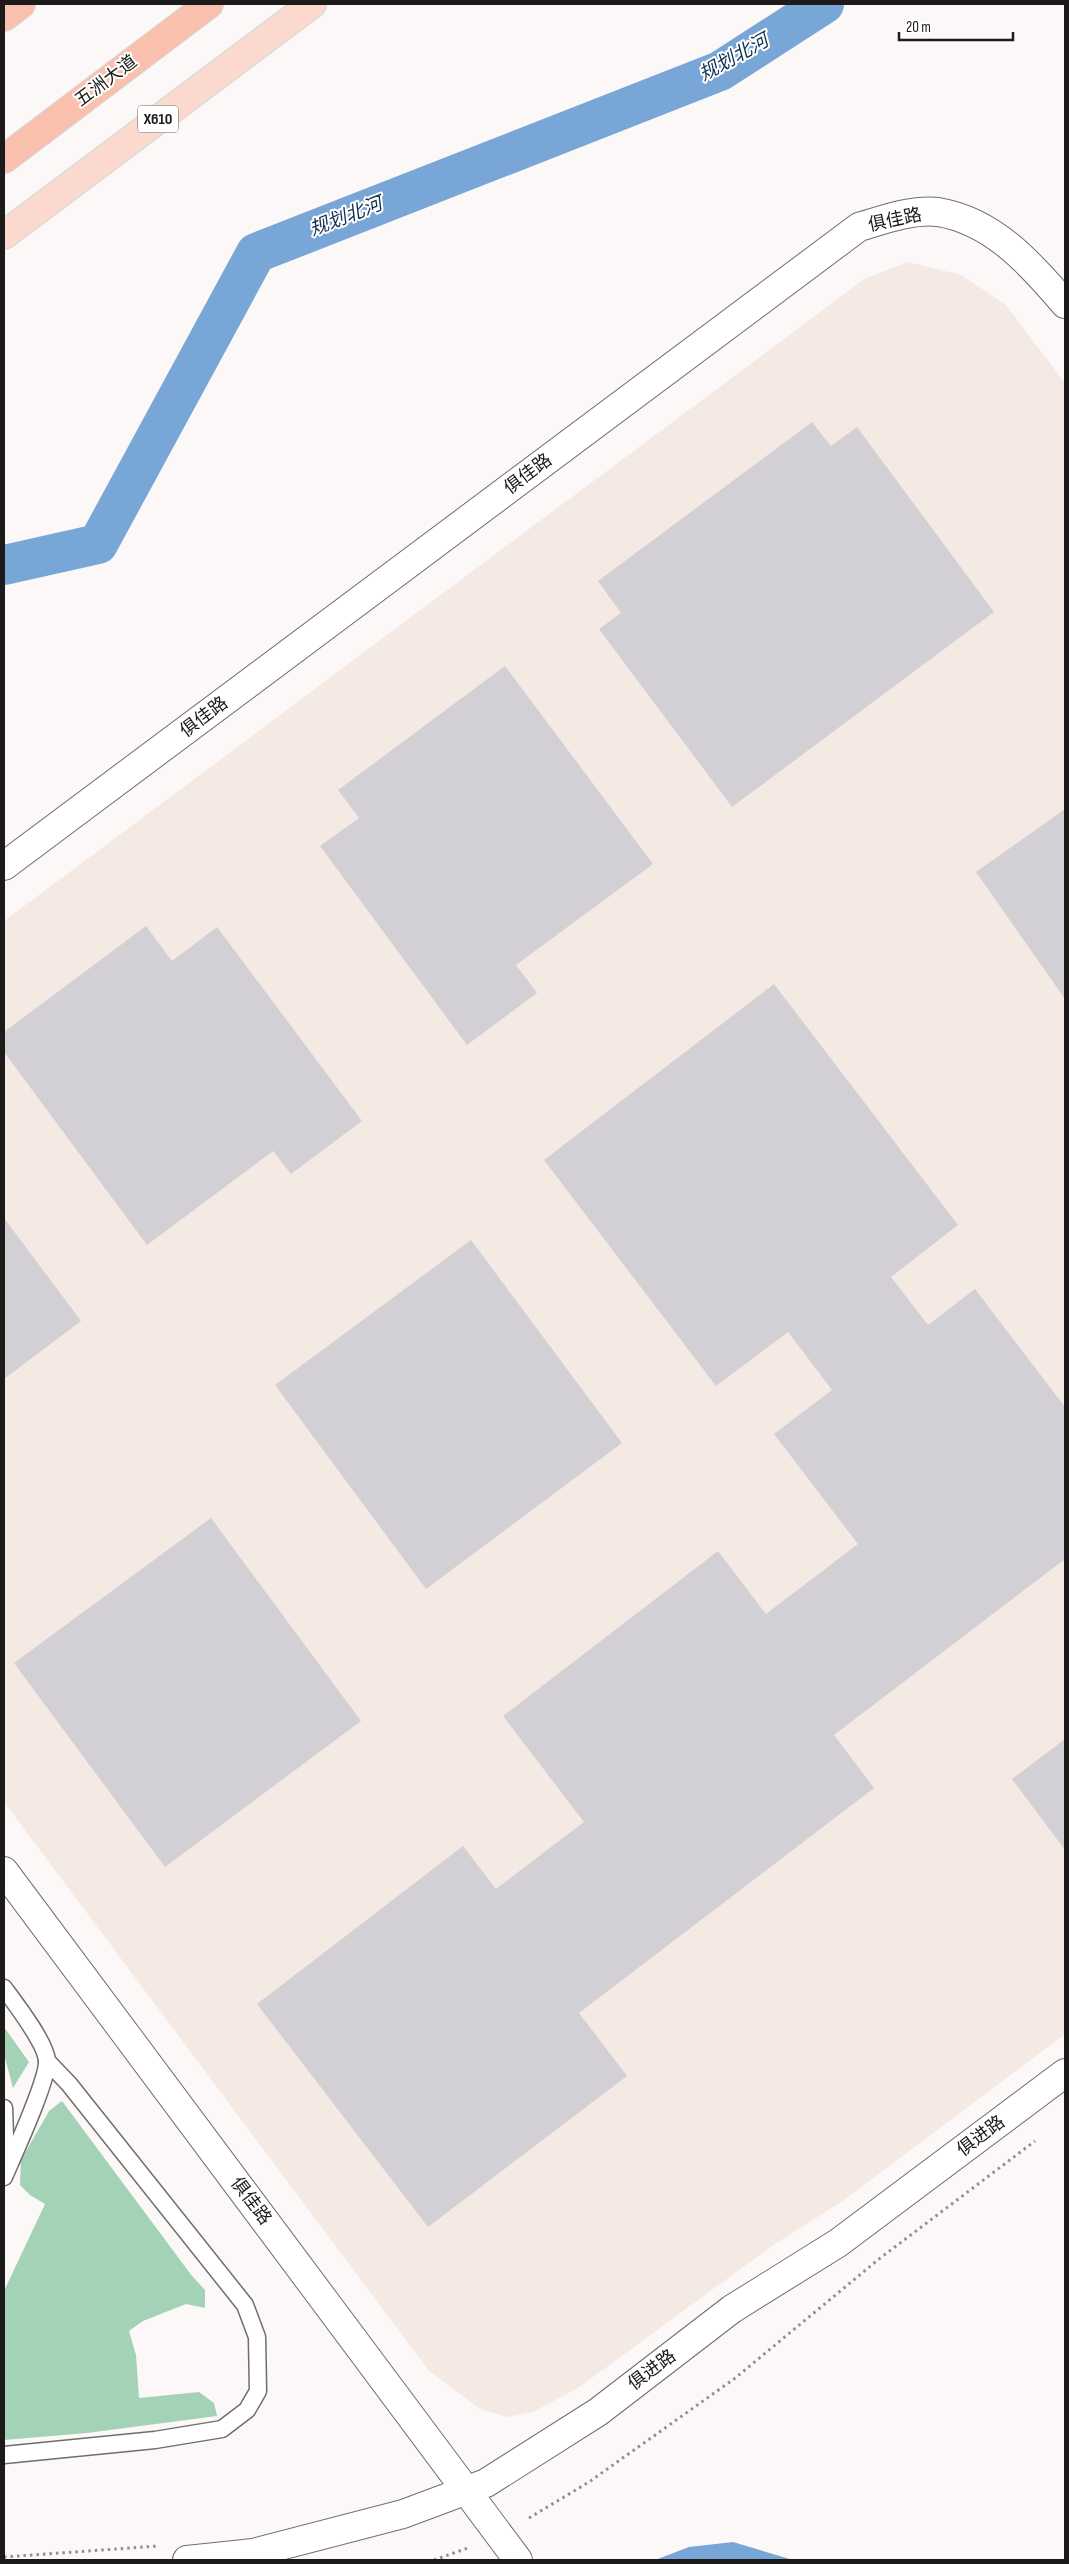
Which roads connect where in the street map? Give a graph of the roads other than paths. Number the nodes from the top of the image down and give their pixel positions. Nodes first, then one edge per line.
1 (21, 4) edge
2 (209, 4) edge
3 (312, 4) edge
4 (4, 17) edge
5 (4, 159) edge
6 (4, 235) edge
7 (1065, 304) edge
8 (4, 866) edge
9 (4, 1871) edge
10 (4, 1988) edge
11 (47, 2060) junction
12 (1065, 2073) edge
13 (4, 2108) edge
14 (5, 2174) edge
15 (4, 2455) edge
16 (466, 2490) junction
17 (188, 2560) edge
18 (518, 2560) edge

1 - 4 highway
2 - 5 highway, 五洲大道
3 - 6 main road, X610
7 - 8 street, 俱佳路
9 - 16 street, 俱佳路
10 - 11 lane
11 - 14 lane
11 - 15 lane
12 - 16 street, 俱进路
13 - 14 lane
16 - 17 street, 俱进路
16 - 18 street, 俱佳路

